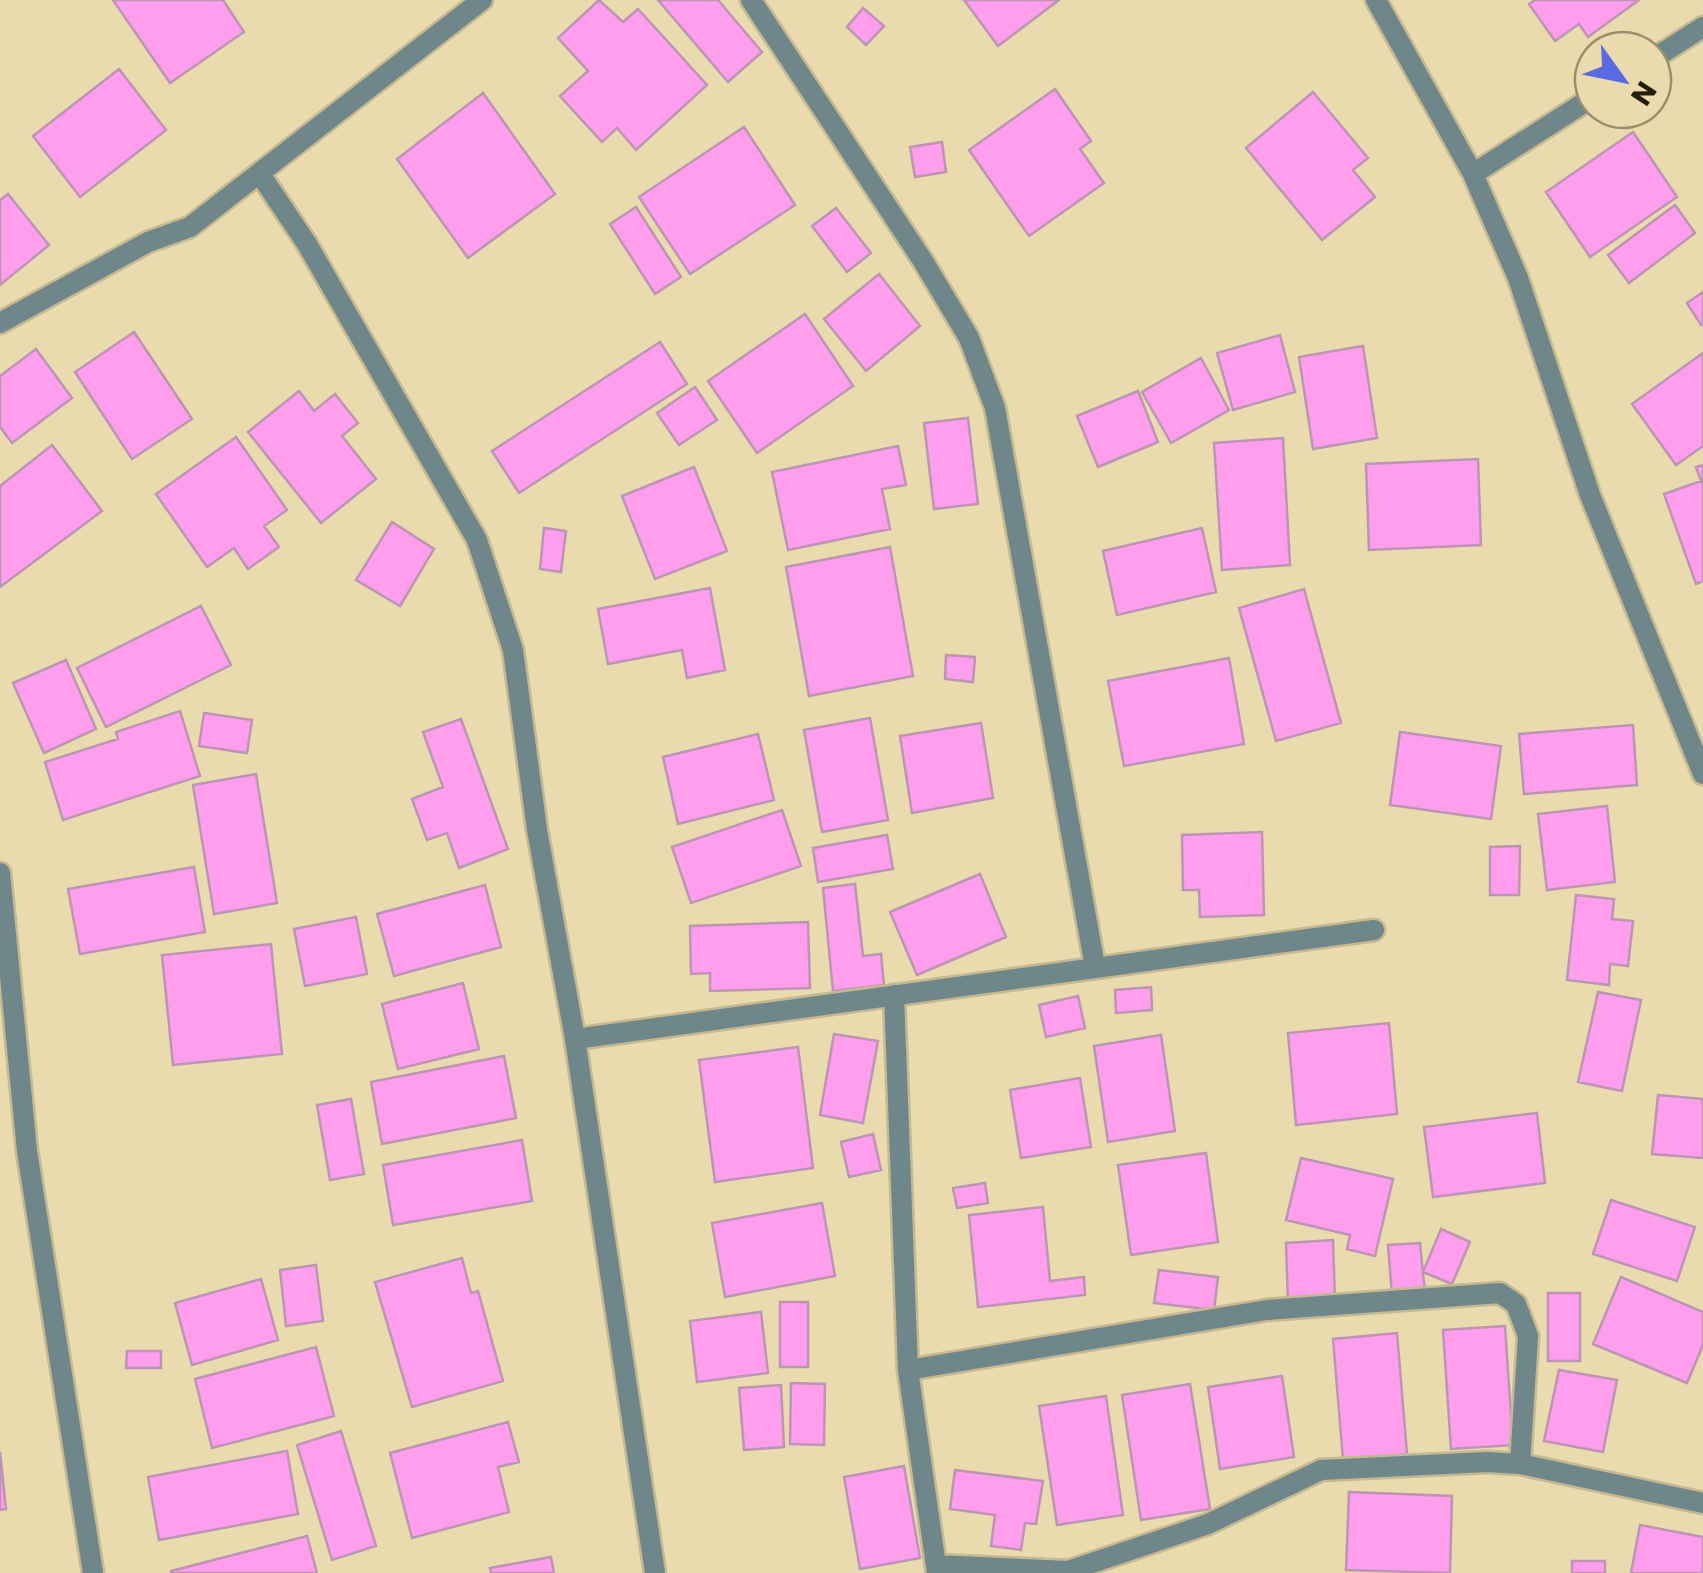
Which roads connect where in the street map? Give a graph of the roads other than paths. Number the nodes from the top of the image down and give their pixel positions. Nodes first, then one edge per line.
1 (482, 0) edge
2 (752, 0) edge
3 (1376, 0) edge
4 (1703, 27) edge
5 (1673, 46) edge
6 (1573, 110) edge
7 (260, 174) junction
8 (1473, 174) junction
9 (0, 323) edge
10 (1703, 774) edge
11 (0, 873) edge
12 (1374, 930) dead end
13 (1095, 967) junction
14 (894, 995) junction
15 (575, 1039) junction
16 (908, 1370) junction
17 (1520, 1464) junction
18 (1703, 1503) edge
19 (937, 1569) edge
20 (93, 1573) edge
21 (655, 1573) edge

1 - 7 street
2 - 13 street
3 - 8 street
4 - 5 street
6 - 8 street
7 - 9 street
7 - 15 street
8 - 10 street
11 - 20 street
12 - 13 street
13 - 14 street
14 - 15 street
14 - 16 street
15 - 21 street
16 - 17 street
16 - 19 street
17 - 18 street
17 - 19 street

